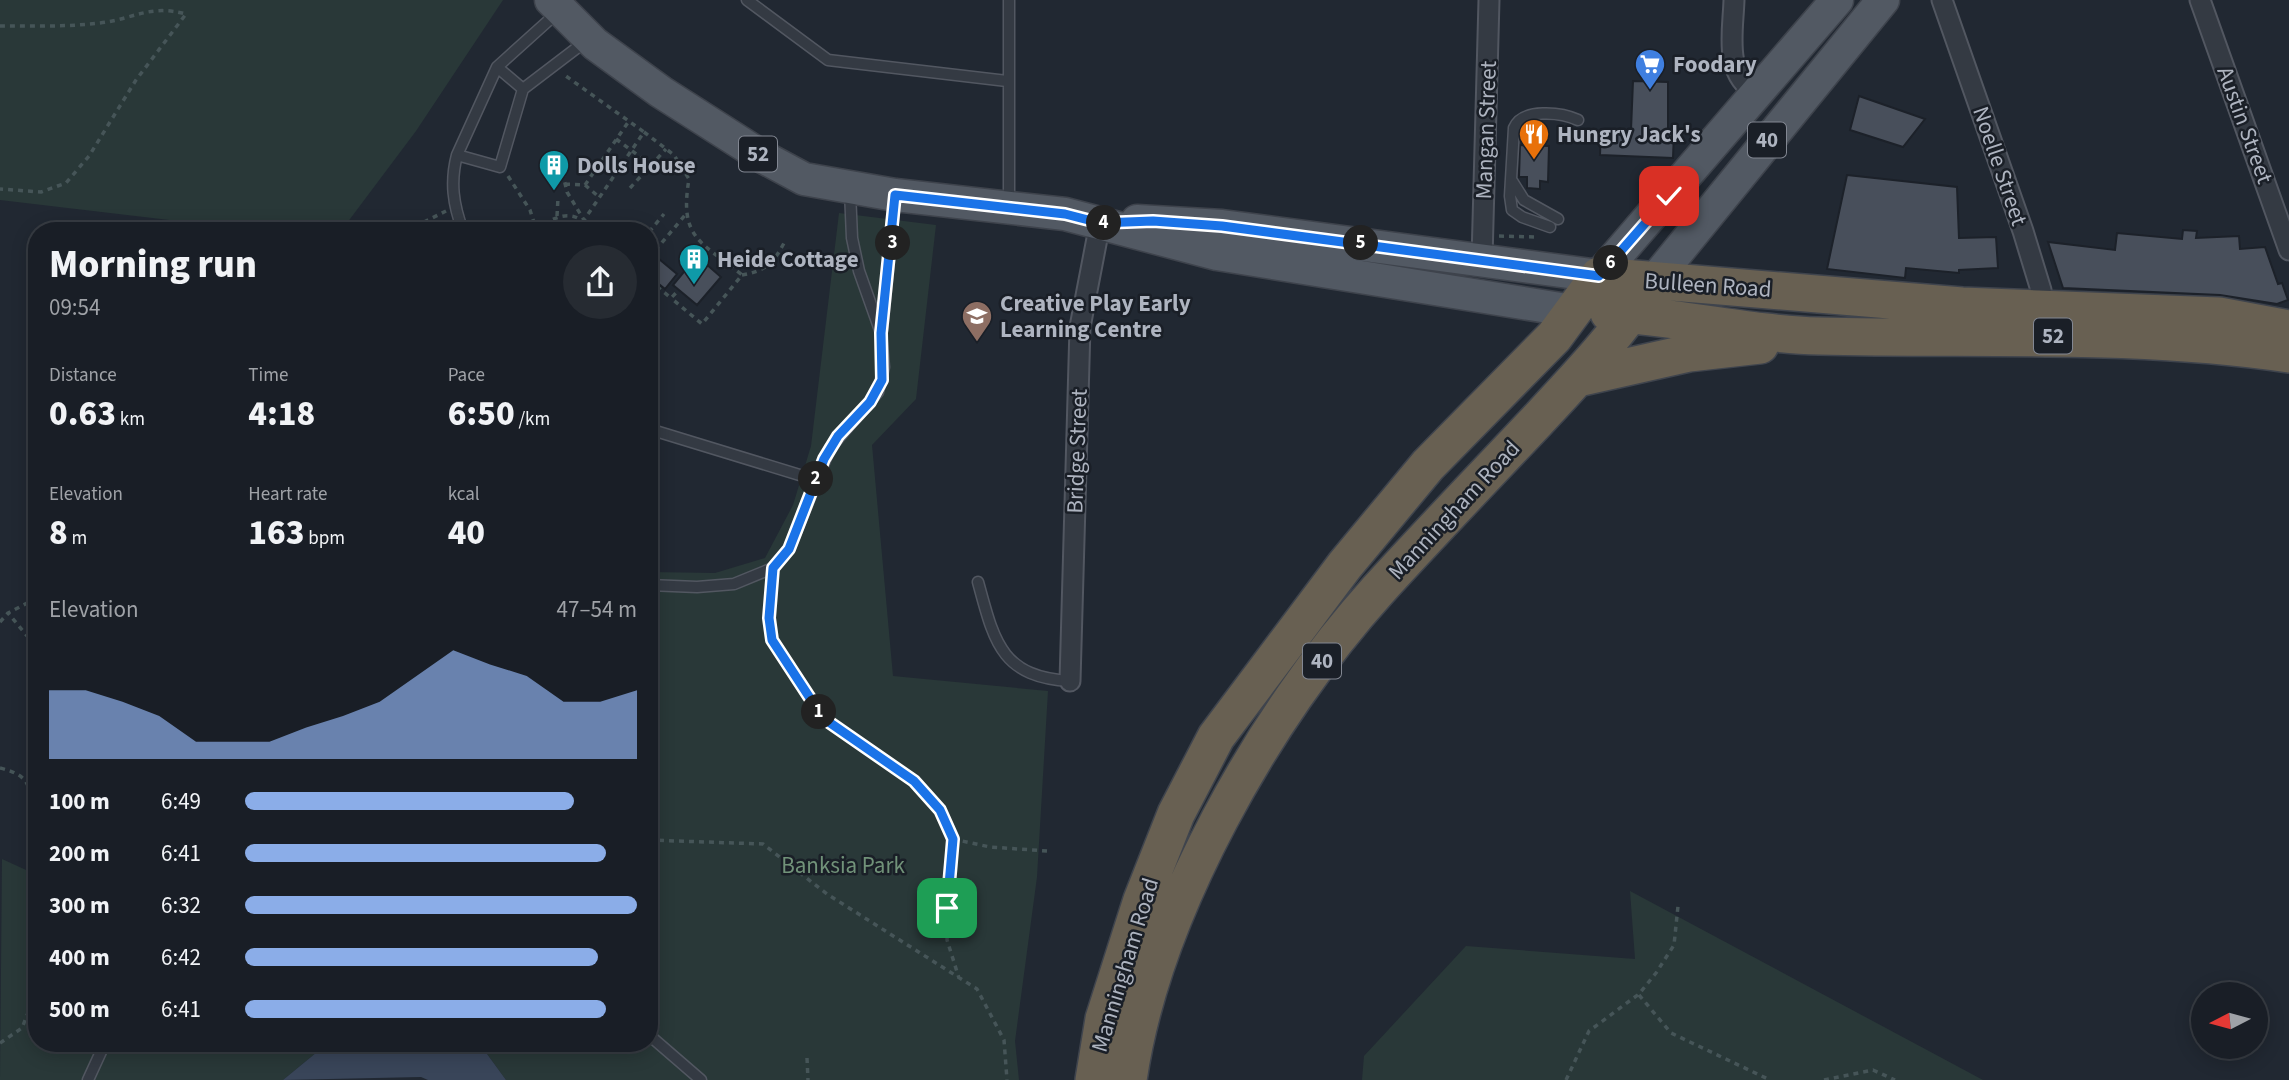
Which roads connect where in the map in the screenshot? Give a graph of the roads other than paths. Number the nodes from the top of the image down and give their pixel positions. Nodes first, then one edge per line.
1 (747, 0) edge
2 (1009, 0) edge
3 (1489, 0) edge
4 (1734, 0) edge
5 (1837, 0) edge
6 (1883, 0) edge
7 (1942, 0) edge
8 (2200, 0) edge
9 (555, 5) edge
10 (590, 39) junction
11 (497, 67) junction
12 (1007, 81) junction
13 (523, 89) junction
14 (1757, 93) junction
15 (1578, 120) dead end
16 (457, 155) junction
17 (1511, 179) junction
18 (850, 188) junction
19 (895, 195) junction
20 (1009, 207) junction
21 (1558, 219) dead end
22 (459, 222) edge
23 (1100, 223) junction
24 (1547, 232) road end
25 (1482, 248) junction
26 (2289, 250) edge
27 (1599, 276) junction
28 (1653, 282) junction
29 (1573, 311) junction
30 (1632, 314) junction
31 (2044, 322) junction
32 (2289, 329) edge
33 (881, 333) junction
34 (1817, 336) junction
35 (2289, 354) edge
36 (1578, 378) junction
37 (658, 432) edge
38 (816, 480) junction
39 (978, 583) dead end
40 (658, 585) edge
41 (1070, 681) joint
42 (1176, 814) junction
43 (1214, 834) junction
44 (658, 1043) edge
45 (101, 1052) edge
46 (88, 1080) edge
47 (701, 1080) edge
48 (1094, 1080) edge
49 (1128, 1080) edge

1 - 12 lane
2 - 12 lane
3 - 25 street, Mangan Street
4 - 14 street
5 - 14 main road, Manningham Road / 40
6 - 28 main road, Manningham Road / 40
7 - 31 street, Noelle Street
8 - 26 street, Austin Street
9 - 10 main road, 52
9 - 11 lane
10 - 13 lane
10 - 18 main road, 52
11 - 13 lane
11 - 16 lane
12 - 20 lane
13 - 16 lane
14 - 27 main road, Manningham Road / 40
15 - 17 lane
16 - 22 lane
17 - 21 lane
17 - 24 lane
18 - 19 main road, 52
18 - 33 lane
19 - 20 main road, 52
19 - 33 lane
20 - 23 main road, 52
23 - 25 main road, Bulleen Road / 52
23 - 29 main road, Bulleen Road / 52
23 - 41 street, Bridge Street
25 - 27 main road, Bulleen Road / 52
27 - 28 highway, Bulleen Road / 52
27 - 29 highway, Manningham Road / 40
28 - 30 highway, Manningham Road / 40
28 - 31 highway, Bulleen Road / 52
29 - 30 highway, Bulleen Road / 52
29 - 42 highway, Manningham Road / 40
30 - 34 highway, Bulleen Road / 52
30 - 36 highway, Manningham Road / 40
31 - 32 highway, Bulleen Road / 52
31 - 34 highway, Bulleen Road / 52
31 - 35 highway, Bulleen Road / 52
33 - 38 lane
34 - 36 highway, Bulleen Road / 52
36 - 43 highway, Manningham Road / 40
37 - 38 lane
38 - 40 lane
39 - 41 lane
42 - 43 highway
42 - 48 highway, Manningham Road / 40
43 - 49 highway, Manningham Road / 40
44 - 47 lane
45 - 46 lane

